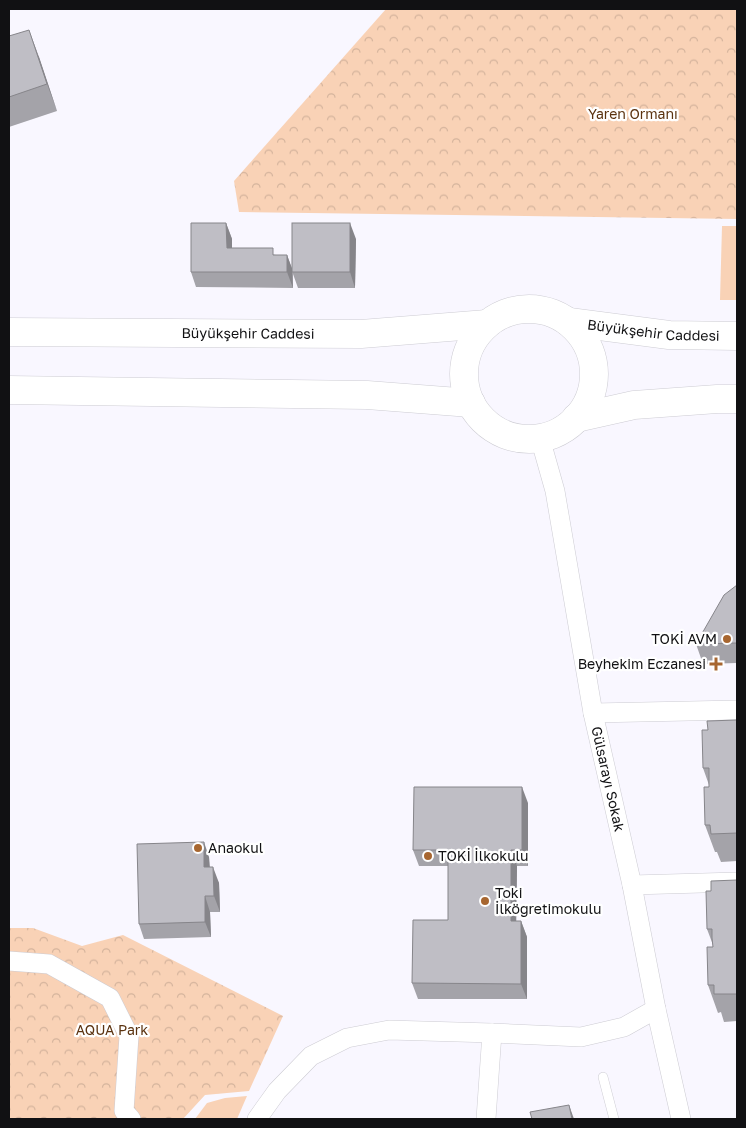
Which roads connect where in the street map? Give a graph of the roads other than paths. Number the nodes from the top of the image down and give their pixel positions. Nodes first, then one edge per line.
1 (569, 322) junction
2 (486, 324) junction
3 (9, 332) edge
4 (737, 336) edge
5 (9, 390) edge
6 (737, 399) edge
7 (471, 403) junction
8 (576, 418) junction
9 (540, 438) junction
10 (737, 710) edge
11 (593, 713) junction
12 (737, 882) edge
13 (632, 885) junction
14 (9, 961) edge
15 (656, 1009) junction
16 (492, 1033) junction
17 (603, 1077) dead end
18 (131, 1119) edge
19 (257, 1119) edge
20 (486, 1119) edge
21 (614, 1119) edge
22 (681, 1119) edge

1 - 2 main road
1 - 4 main road, Büyükşehir Caddesi
1 - 8 main road
2 - 3 main road, Büyükşehir Caddesi
2 - 7 main road
5 - 7 main road
6 - 8 main road
7 - 9 main road
8 - 9 main road
9 - 11 street, Gülsarayı Sokak
10 - 11 street
11 - 13 street, Gülsarayı Sokak
12 - 13 street
13 - 15 street, Gülsarayı Sokak
14 - 18 street
15 - 16 street
15 - 22 street, Gülsarayı Sokak
16 - 19 street
16 - 20 street
17 - 21 lane

